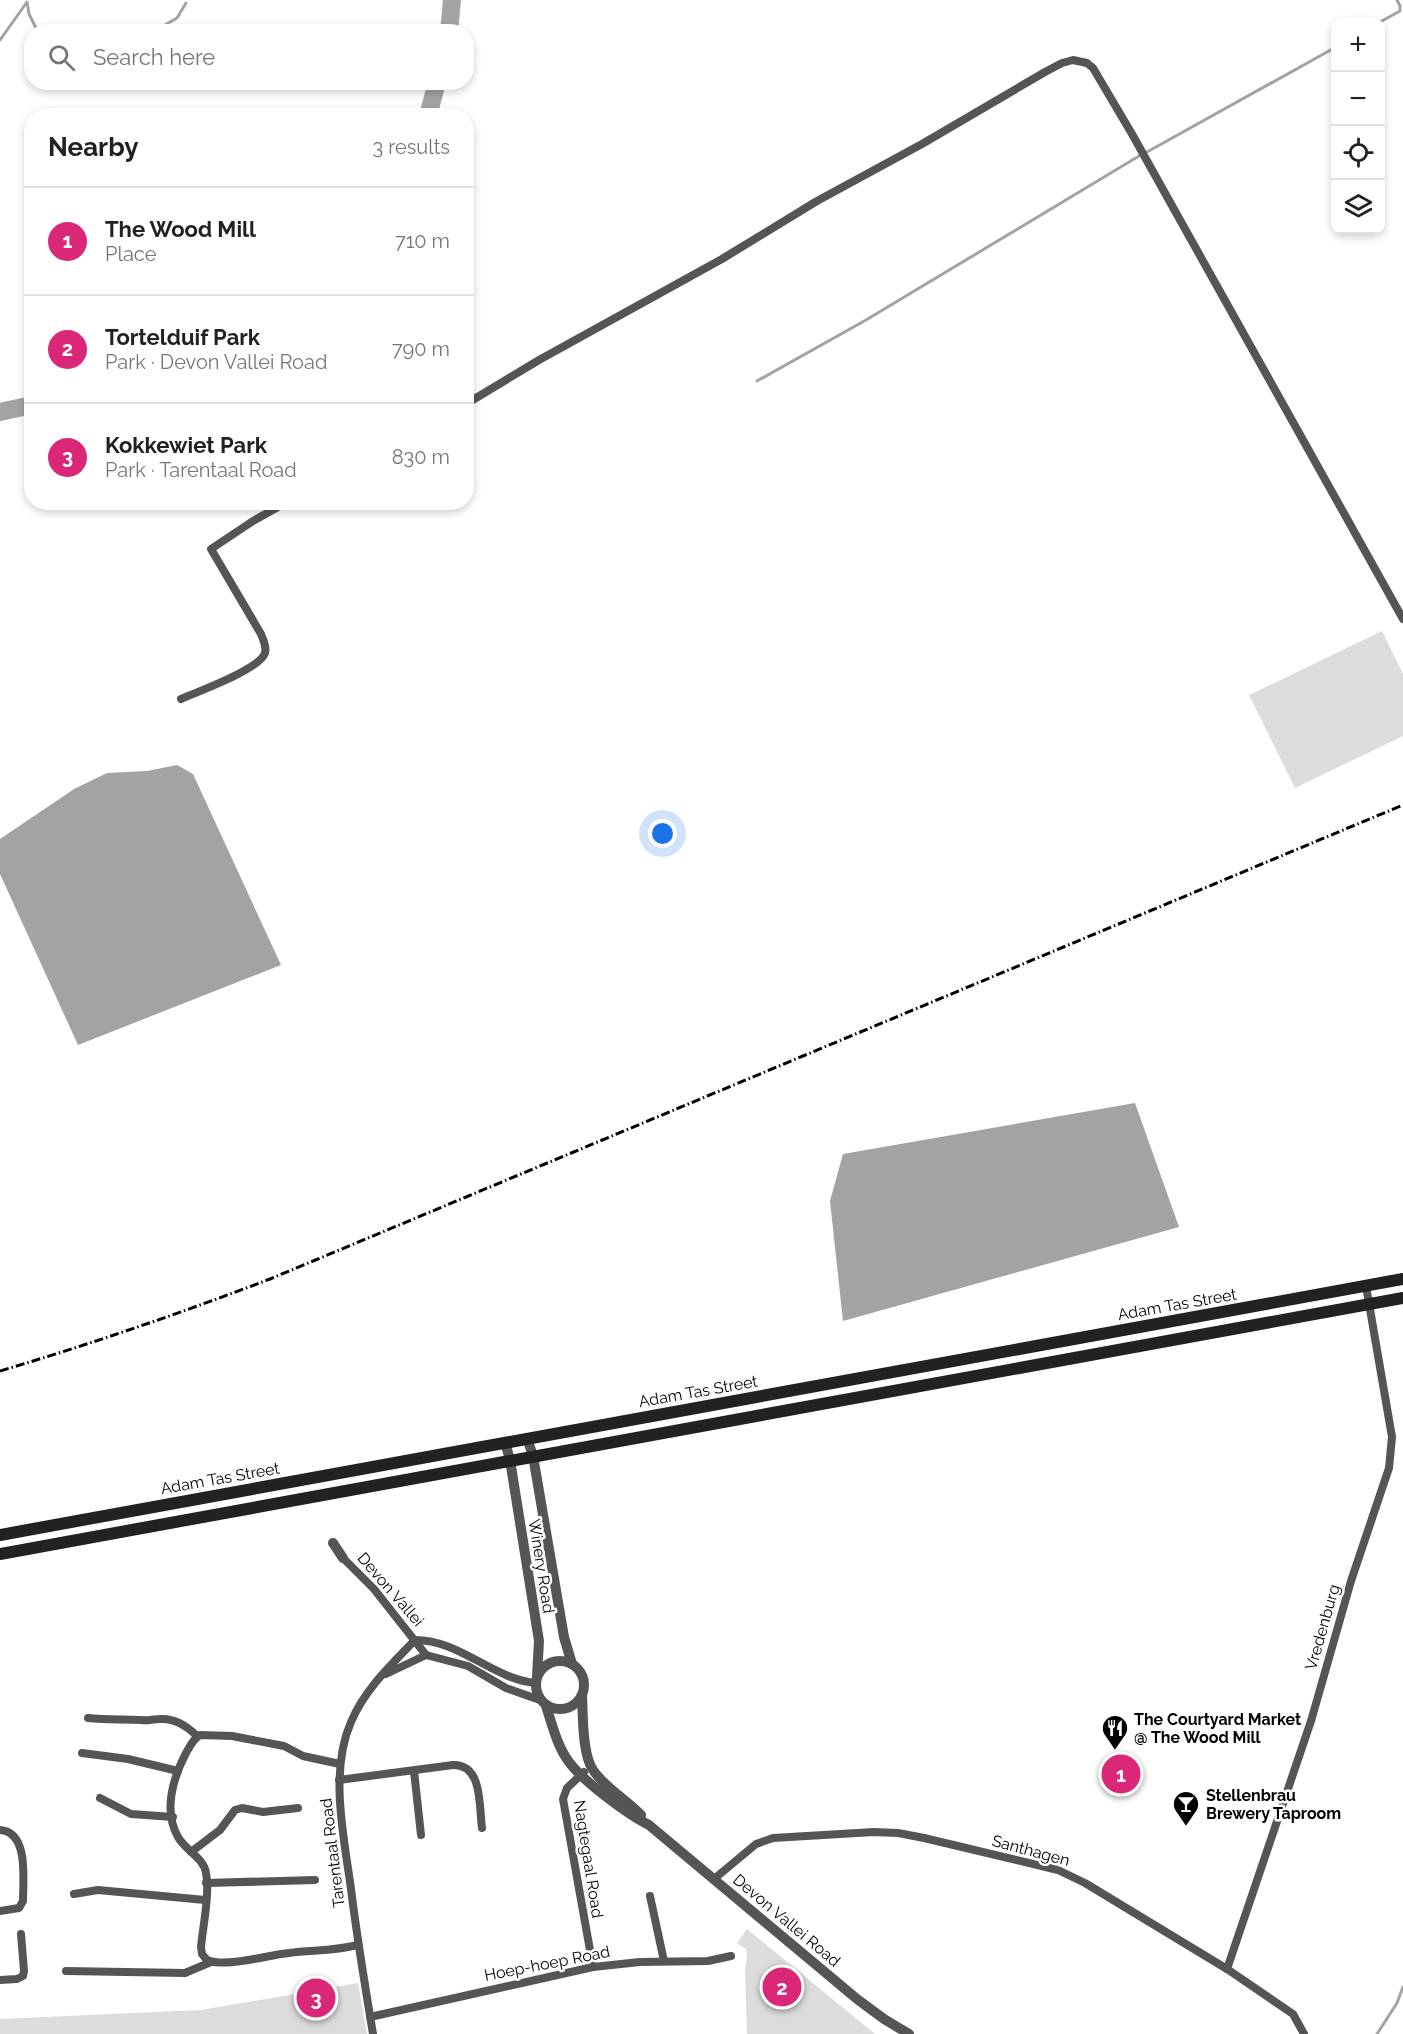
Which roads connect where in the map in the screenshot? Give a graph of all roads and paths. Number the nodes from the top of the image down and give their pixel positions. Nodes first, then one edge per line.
1 (474, 399) edge
2 (273, 510) edge
3 (1399, 602) edge
4 (1403, 619) edge
5 (181, 699) dead end
6 (1403, 1279) edge
7 (1366, 1286) junction
8 (1403, 1298) edge
9 (1369, 1304) junction
10 (527, 1438) junction
11 (505, 1442) junction
12 (533, 1456) junction
13 (510, 1460) junction
14 (0, 1535) edge
15 (333, 1543) dead end
16 (0, 1554) edge
17 (343, 1558) joint
18 (415, 1640) junction
19 (426, 1655) junction
20 (572, 1664) junction
21 (380, 1676) junction
22 (536, 1679) junction
23 (582, 1695) junction
24 (543, 1703) junction
25 (88, 1718) dead end
26 (197, 1736) junction
27 (82, 1753) dead end
28 (340, 1764) junction
29 (591, 1768) junction
30 (178, 1771) junction
31 (414, 1771) junction
32 (580, 1774) junction
33 (339, 1780) junction
34 (99, 1798) dead end
35 (298, 1808) dead end
36 (172, 1817) junction
37 (649, 1825) junction
38 (482, 1828) dead end
39 (0, 1830) edge
40 (421, 1835) dead end
41 (191, 1852) junction
42 (714, 1879) junction
43 (315, 1880) dead end
44 (206, 1883) junction
45 (74, 1894) dead end
46 (650, 1896) dead end
47 (205, 1900) junction
48 (0, 1911) edge
49 (21, 1934) dead end
50 (358, 1945) junction
51 (731, 1956) dead end
52 (664, 1961) junction
53 (211, 1962) junction
54 (593, 1967) junction
55 (1227, 1970) junction
56 (66, 1971) dead end
57 (0, 1980) edge
58 (370, 2017) junction
59 (374, 2034) edge
60 (909, 2034) edge
61 (1304, 2034) edge

1 - 3 street
2 - 5 street
3 - 4 street
6 - 7 main road, Adam Tas Street
7 - 9 street, Vredenburg
7 - 10 main road, Adam Tas Street
8 - 9 main road, Adam Tas Street
9 - 12 main road, Adam Tas Street
9 - 55 street, Vredenburg
10 - 11 main road, Adam Tas Street
10 - 12 street, Winery Road
11 - 13 street, Winery Road
11 - 14 main road, Adam Tas Street
12 - 13 main road, Adam Tas Street
12 - 20 street, Winery Road
13 - 16 main road, Adam Tas Street
13 - 22 street, Winery Road
15 - 17 street, Devon Vallei
17 - 18 street, Devon Vallei
18 - 19 street, Devon Vallei
18 - 21 street, Tarentaal Road
18 - 22 street
19 - 21 street
19 - 24 street
20 - 22 street
20 - 23 street
21 - 28 street, Tarentaal Road
22 - 24 street
23 - 24 street
23 - 29 street
24 - 32 street, Devon Vallei Road
25 - 26 street
26 - 28 street
26 - 30 street
27 - 30 street
28 - 33 street, Tarentaal Road
29 - 32 street, Nagtegaal Road
29 - 37 street, Devon Vallei Road
30 - 36 street
31 - 33 street
31 - 38 street
31 - 40 street
32 - 37 street, Devon Vallei Road
32 - 54 street, Nagtegaal Road
33 - 50 street, Tarentaal Road
34 - 36 street
35 - 41 street
36 - 41 street
37 - 42 street, Devon Vallei Road
39 - 48 street
41 - 44 street
42 - 55 street, Santhagen
42 - 60 street, Devon Vallei Road
43 - 44 street
44 - 47 street
45 - 47 street
46 - 52 street
47 - 53 street
49 - 57 street
50 - 53 street
50 - 58 street, Tarentaal Road
51 - 52 street, Hoep-hoep Road
52 - 54 street, Hoep-hoep Road
53 - 56 street
54 - 58 street, Hoep-hoep Road
55 - 61 street, Santhagen
58 - 59 street, Tarentaal Road

